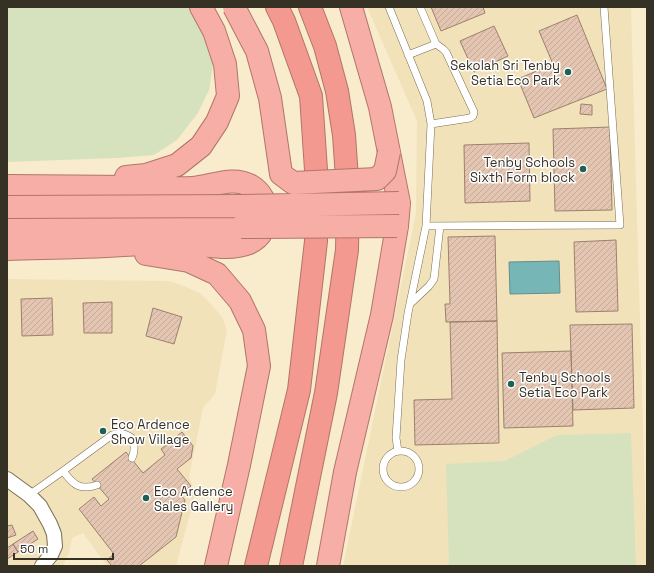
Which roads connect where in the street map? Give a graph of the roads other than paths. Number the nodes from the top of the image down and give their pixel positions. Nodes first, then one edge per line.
1 (202, 7) edge
2 (234, 7) edge
3 (277, 7) edge
4 (310, 7) edge
5 (351, 7) edge
6 (389, 7) edge
7 (420, 7) edge
8 (604, 7) edge
9 (436, 44) junction
10 (408, 55) junction
11 (431, 124) junction
12 (389, 152) junction
13 (7, 185) edge
14 (37, 186) junction
15 (399, 203) junction
16 (7, 207) edge
17 (397, 226) junction
18 (426, 226) junction
19 (440, 226) junction
20 (7, 228) edge
21 (82, 247) junction
22 (7, 249) edge
23 (410, 304) junction
24 (398, 451) junction
25 (132, 458) dead end
26 (63, 471) junction
27 (7, 479) edge
28 (97, 485) dead end
29 (29, 495) junction
30 (42, 566) edge
31 (216, 566) edge
32 (256, 566) edge
33 (291, 566) edge
34 (328, 566) edge

1 - 14 highway
2 - 12 highway, bridge
3 - 32 highway
4 - 33 highway
5 - 12 highway
6 - 10 lane
7 - 9 lane
8 - 19 lane
9 - 10 lane
9 - 11 lane
10 - 11 lane
11 - 18 lane
12 - 15 highway, bridge
13 - 14 highway
14 - 21 highway
15 - 16 highway, bridge
15 - 17 highway
17 - 20 highway, bridge
17 - 34 highway
18 - 19 lane
18 - 23 lane
19 - 23 lane
21 - 22 highway
21 - 31 highway
23 - 24 lane
24 - 24 lane
25 - 26 lane
26 - 28 lane
26 - 29 lane
27 - 29 street
29 - 30 street

